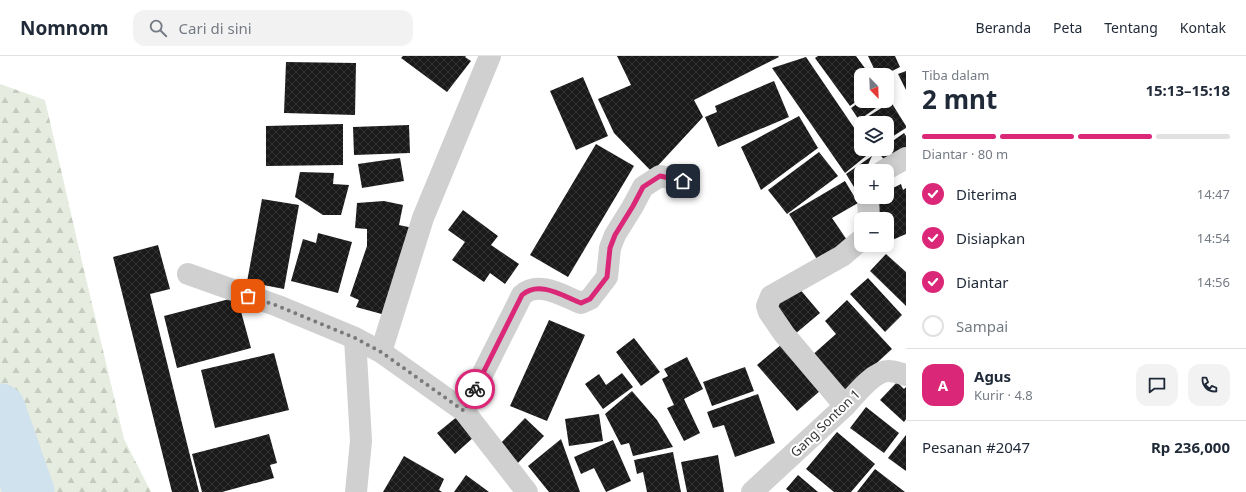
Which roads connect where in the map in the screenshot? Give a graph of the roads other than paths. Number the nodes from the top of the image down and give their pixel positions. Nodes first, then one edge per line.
1 (490, 56) edge
2 (906, 158) edge
3 (894, 165) edge
4 (683, 181) dead end
5 (854, 246) edge
6 (188, 274) dead end
7 (355, 338) junction
8 (381, 352) junction
9 (906, 375) edge
10 (845, 406) junction
11 (464, 411) junction
12 (356, 492) edge
13 (526, 492) edge
14 (752, 492) edge

1 - 8 street
2 - 3 street
4 - 11 street
5 - 10 street
6 - 7 street
7 - 8 street
7 - 12 street
8 - 11 street
9 - 10 street, Gang Sonton 1
10 - 14 street, Gang Sonton 1
11 - 13 street

